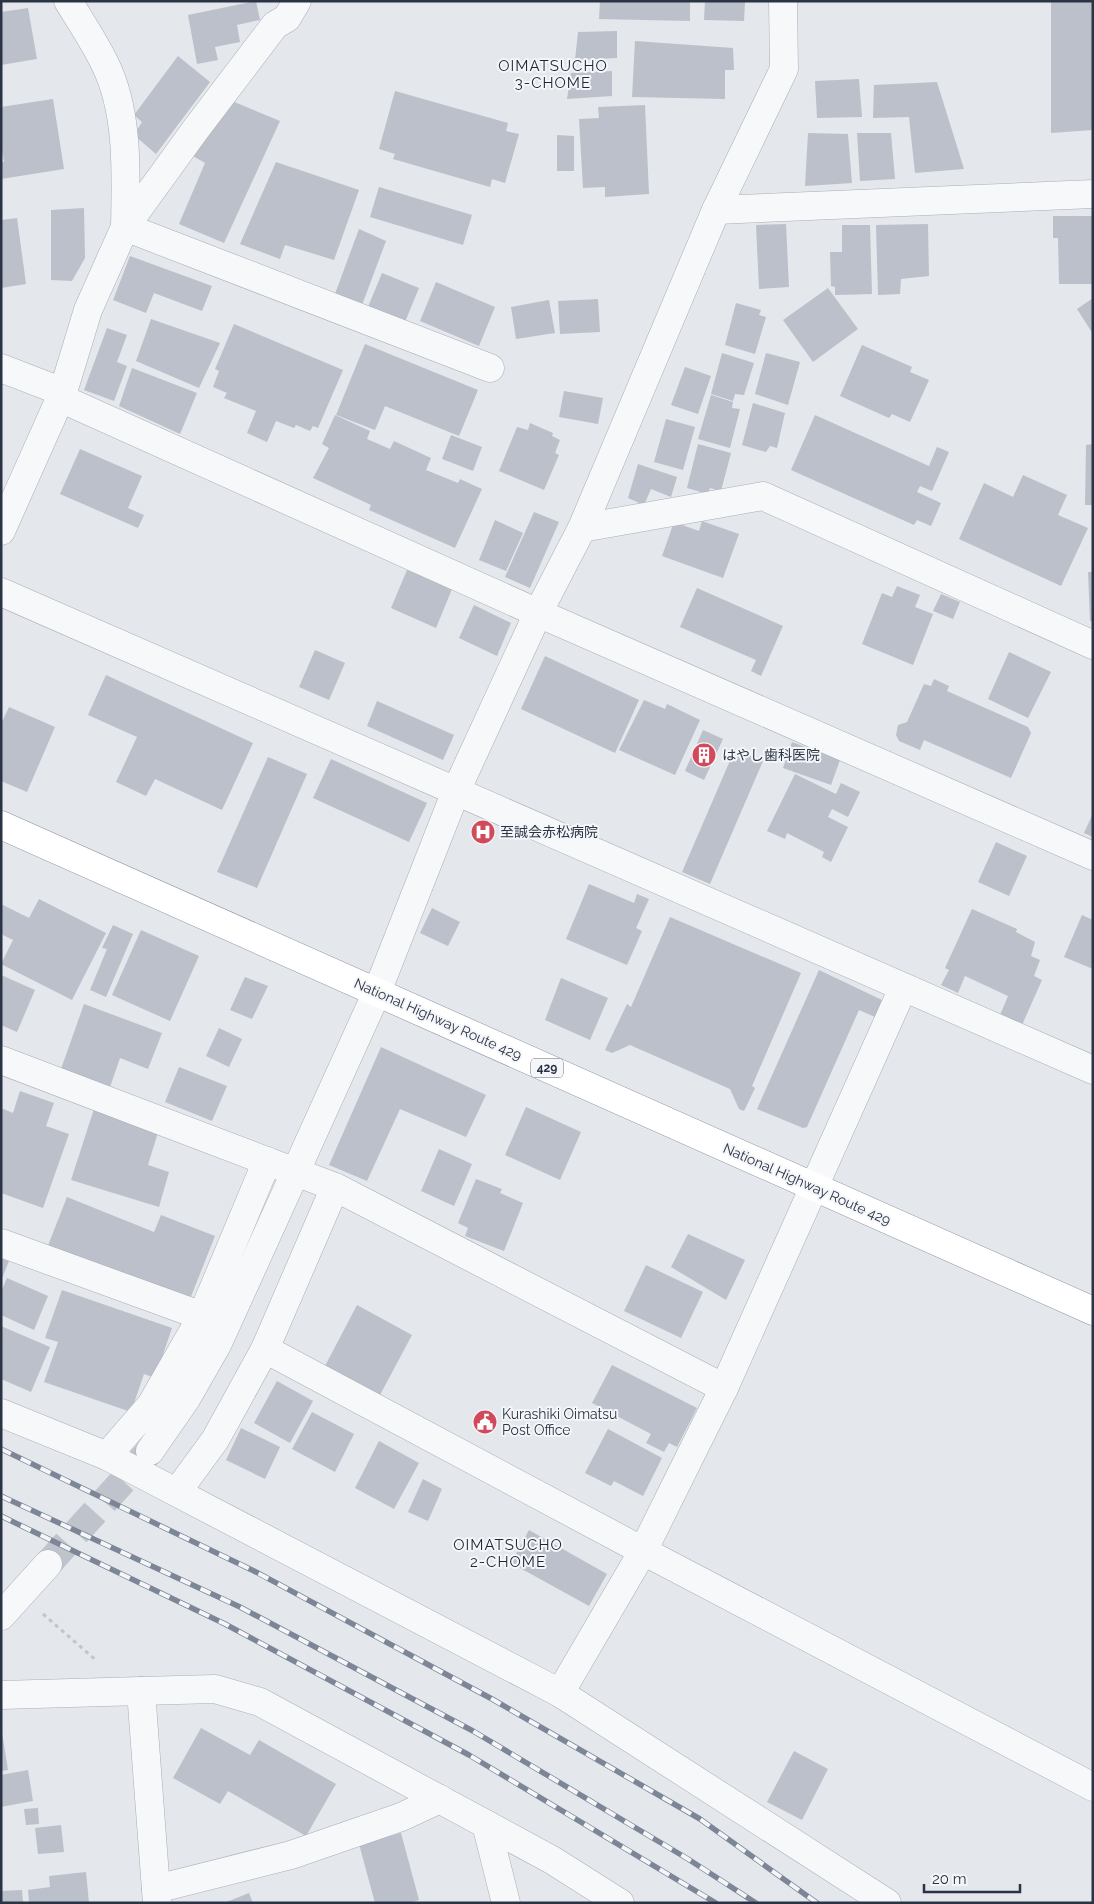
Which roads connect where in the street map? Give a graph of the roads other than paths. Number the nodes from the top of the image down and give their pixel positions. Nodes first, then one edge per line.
1 (68, 1) edge
2 (298, 1) edge
3 (784, 1) edge
4 (1093, 194) edge
5 (716, 210) junction
6 (125, 227) junction
7 (1, 368) edge
8 (490, 368) dead end
9 (61, 395) junction
10 (582, 528) junction
11 (1, 531) edge
12 (1, 592) edge
13 (538, 613) junction
14 (1093, 645) edge
15 (456, 791) junction
16 (1, 826) edge
17 (1093, 856) edge
18 (903, 988) junction
19 (377, 992) junction
20 (1, 1060) edge
21 (1093, 1070) edge
22 (267, 1160) junction
23 (296, 1172) junction
24 (335, 1187) junction
25 (815, 1188) junction
26 (1, 1242) edge
27 (1093, 1311) edge
28 (202, 1316) junction
29 (265, 1349) junction
30 (724, 1388) junction
31 (1, 1413) edge
32 (150, 1451) tunnel mouth
33 (107, 1456) junction
34 (176, 1492) junction
35 (643, 1551) junction
36 (48, 1564) tunnel mouth
37 (1, 1616) edge
38 (140, 1691) junction
39 (560, 1693) junction
40 (1, 1695) edge
41 (1093, 1787) edge
42 (440, 1799) junction
43 (486, 1824) junction
44 (157, 1896) edge
45 (506, 1903) edge
46 (620, 1903) edge
47 (887, 1903) edge

1 - 6 street
2 - 6 street
3 - 5 street
4 - 5 street
5 - 10 street
6 - 8 street
6 - 9 street
7 - 9 street
9 - 11 street
9 - 13 street
10 - 13 street
10 - 14 street
12 - 15 street
13 - 15 street
13 - 17 street
15 - 18 street
15 - 19 street
16 - 19 highway, National Highway Route 429 / 429
18 - 21 street
18 - 25 street
19 - 23 street
19 - 25 highway, National Highway Route 429 / 429
20 - 22 street
22 - 23 street
22 - 28 street
23 - 24 street
23 - 32 street
24 - 29 street
24 - 30 street
25 - 27 highway, National Highway Route 429 / 429
25 - 30 street
26 - 28 street
28 - 33 street
29 - 34 street
29 - 35 street
30 - 35 street
31 - 33 street
33 - 34 street
34 - 39 street
35 - 39 street
35 - 41 street
36 - 37 street
38 - 40 street
38 - 42 street
38 - 44 street
39 - 47 street
42 - 43 street
42 - 44 street
43 - 45 street
43 - 46 street

